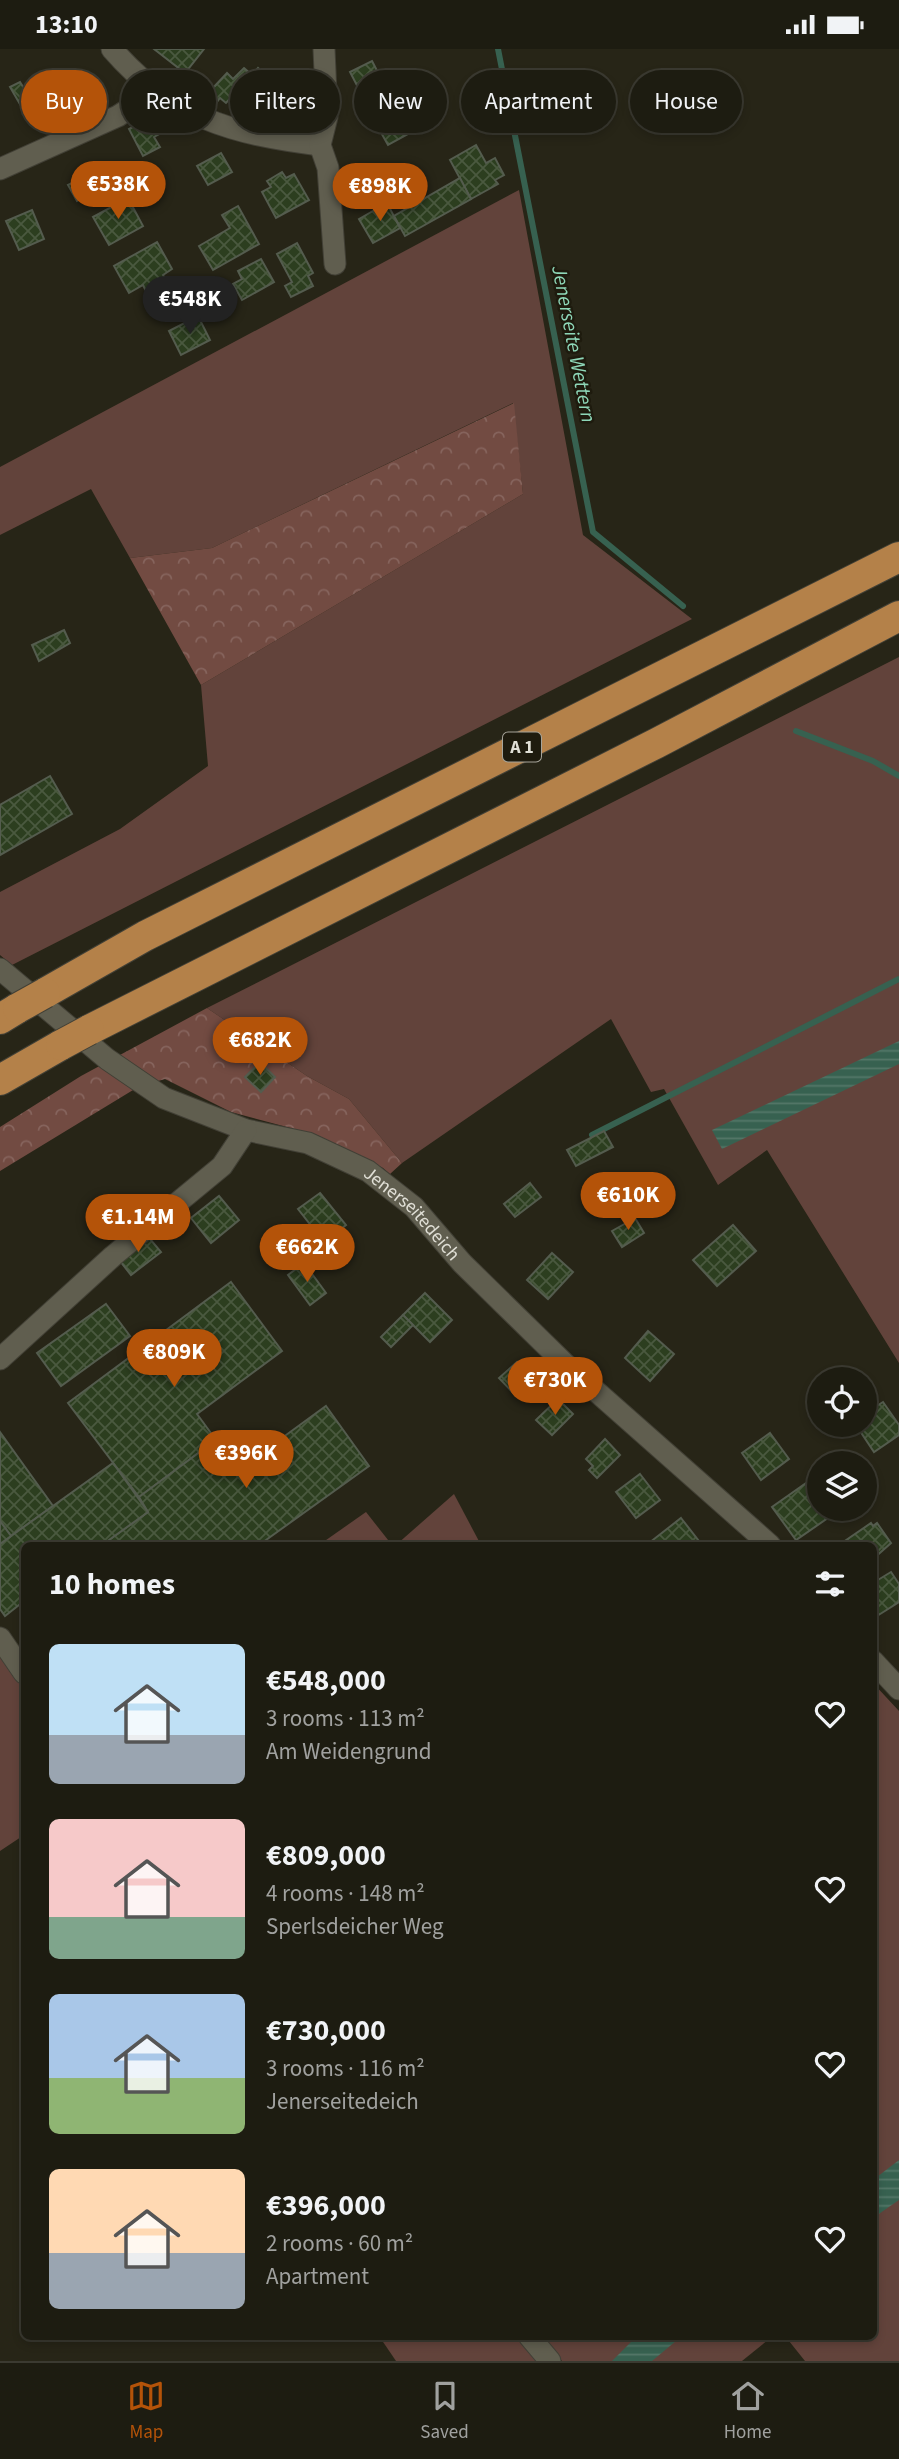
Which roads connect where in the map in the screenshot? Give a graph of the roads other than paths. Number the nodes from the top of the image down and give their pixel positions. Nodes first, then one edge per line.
1 (112, 49) edge
2 (324, 49) edge
3 (133, 70) edge
4 (121, 114) edge
5 (216, 124) edge
6 (320, 145) junction
7 (0, 169) edge
8 (335, 264) dead end
9 (899, 557) edge
10 (899, 616) edge
11 (0, 969) edge
12 (9, 1014) edge
13 (0, 1080) edge
14 (247, 1131) junction
15 (0, 1359) edge
16 (766, 1542) edge
17 (0, 1638) edge
18 (877, 1665) edge
19 (21, 1669) edge
20 (899, 1689) edge
21 (532, 2340) edge
22 (550, 2361) edge

1 - 3 street
2 - 6 street
4 - 7 street
5 - 6 street
6 - 8 street
9 - 12 highway, A 1, bridge
10 - 13 highway, bridge
11 - 14 street, Jenerseitedeich
14 - 15 street
14 - 16 street, Jenerseitedeich
17 - 19 street
18 - 20 street
21 - 22 street

